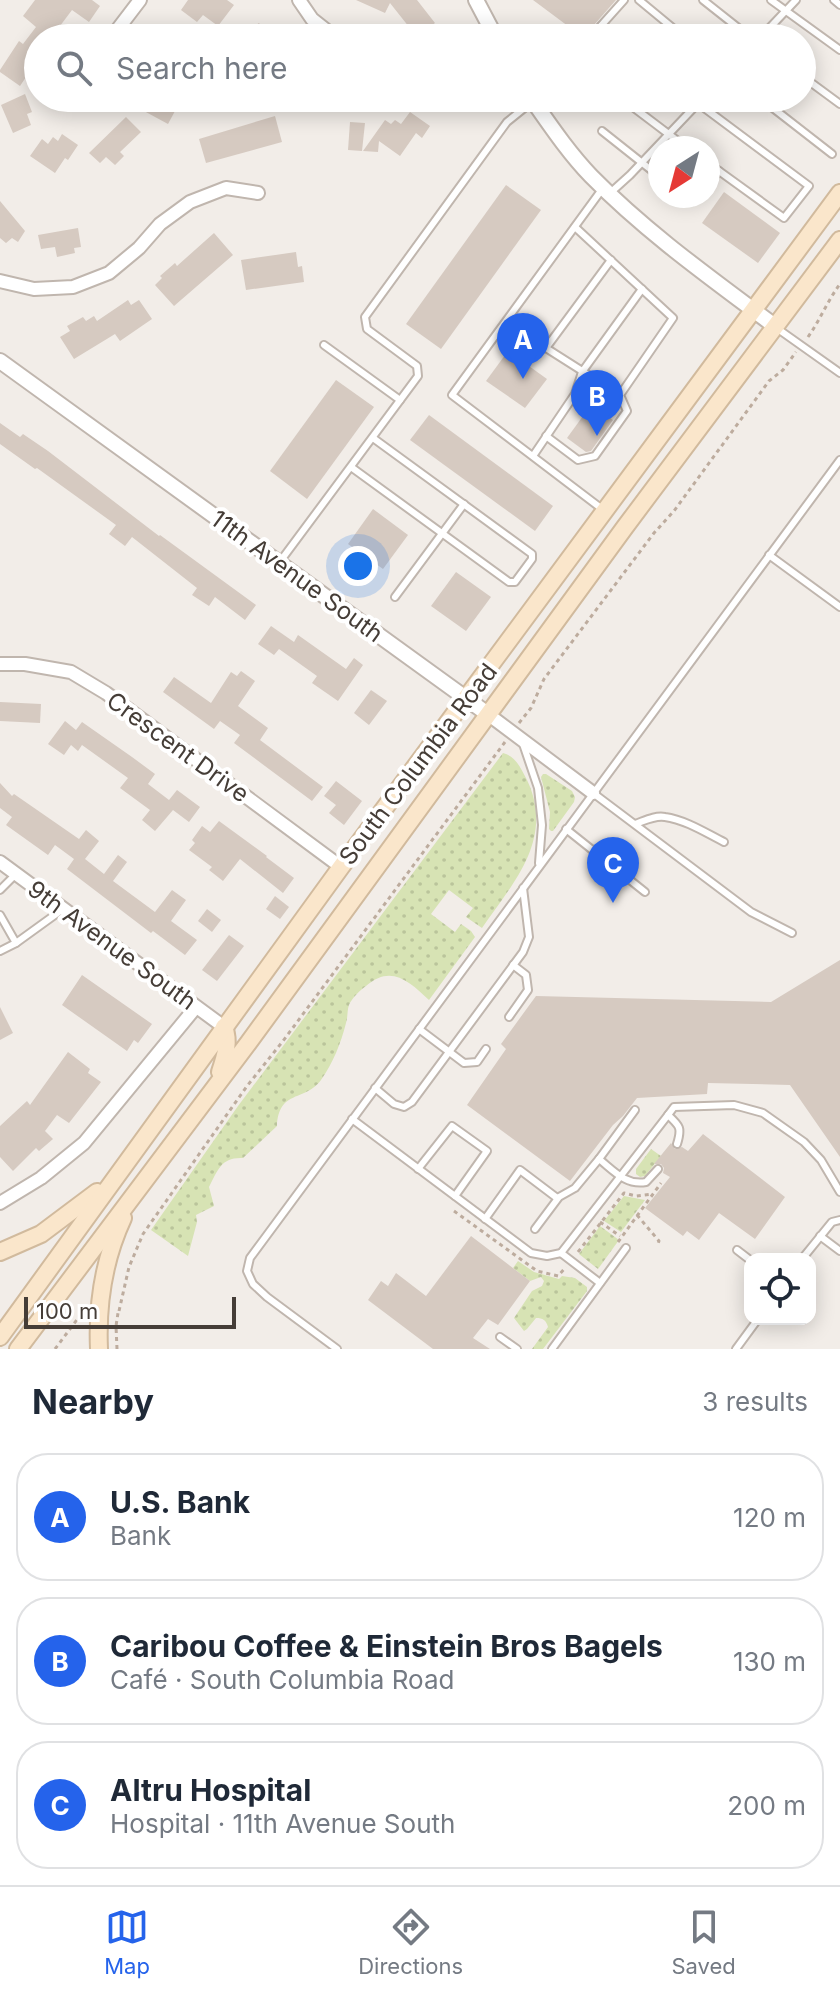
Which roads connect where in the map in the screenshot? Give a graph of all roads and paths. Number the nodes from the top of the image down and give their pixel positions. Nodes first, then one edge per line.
1 (140, 0) edge
2 (299, 0) edge
3 (476, 0) edge
4 (624, 0) edge
5 (639, 0) edge
6 (703, 0) edge
7 (771, 0) edge
8 (796, 0) edge
9 (834, 0) edge
10 (840, 5) edge
11 (785, 11) junction
12 (122, 24) edge
13 (318, 24) edge
14 (489, 24) edge
15 (603, 24) edge
16 (668, 24) edge
17 (733, 24) edge
18 (773, 24) edge
19 (803, 24) edge
20 (816, 33) edge
21 (840, 50) edge
22 (816, 86) edge
23 (840, 104) edge
24 (518, 112) edge
25 (542, 112) edge
26 (639, 112) edge
27 (687, 112) edge
28 (713, 112) edge
29 (778, 112) edge
30 (602, 131) dead end
31 (668, 134) junction
32 (671, 136) edge
33 (832, 154) dead end
34 (641, 163) junction
35 (648, 168) edge
36 (720, 172) edge
37 (606, 191) junction
38 (258, 193) dead end
39 (840, 193) edge
40 (575, 227) junction
41 (840, 240) edge
42 (611, 260) junction
43 (0, 281) edge
44 (840, 284) edge
45 (642, 289) junction
46 (754, 310) junction
47 (776, 327) junction
48 (814, 329) dead end
49 (324, 345) dead end
50 (0, 361) edge
51 (783, 370) dead end
52 (582, 372) junction
53 (840, 373) edge
54 (620, 395) junction
55 (400, 400) junction
56 (546, 436) junction
57 (373, 438) junction
58 (533, 456) junction
59 (840, 460) edge
60 (351, 467) junction
61 (464, 504) junction
62 (605, 511) junction
63 (442, 533) junction
64 (769, 555) junction
65 (279, 563) junction
66 (395, 597) dead end
67 (840, 607) edge
68 (0, 664) edge
69 (467, 699) junction
70 (531, 708) dead end
71 (489, 715) junction
72 (521, 739) junction
73 (493, 759) dead end
74 (593, 793) junction
75 (634, 824) junction
76 (566, 829) junction
77 (724, 842) dead end
78 (0, 862) edge
79 (341, 867) junction
80 (539, 867) junction
81 (16, 874) junction
82 (523, 888) junction
83 (0, 890) edge
84 (645, 892) dead end
85 (63, 909) junction
86 (0, 915) edge
87 (792, 933) dead end
88 (16, 943) junction
89 (0, 951) edge
90 (513, 965) junction
91 (196, 1007) junction
92 (509, 1017) dead end
93 (224, 1027) junction
94 (419, 1029) junction
95 (486, 1049) dead end
96 (449, 1052) junction
97 (375, 1088) junction
98 (211, 1092) junction
99 (635, 1110) dead end
100 (668, 1115) junction
101 (352, 1119) junction
102 (677, 1144) dead end
103 (599, 1159) junction
104 (418, 1169) junction
105 (658, 1169) dead end
106 (621, 1177) junction
107 (113, 1178) junction
108 (840, 1192) edge
109 (135, 1193) junction
110 (455, 1196) junction
111 (557, 1198) junction
112 (0, 1203) edge
113 (454, 1211) dead end
114 (637, 1215) dead end
115 (485, 1219) junction
116 (840, 1220) edge
117 (600, 1222) dead end
118 (535, 1229) dead end
119 (820, 1236) junction
120 (621, 1237) dead end
121 (657, 1246) dead end
122 (626, 1248) dead end
123 (737, 1250) dead end
124 (840, 1251) edge
125 (0, 1252) edge
126 (561, 1253) junction
127 (807, 1253) edge
128 (744, 1255) edge
129 (516, 1257) dead end
130 (600, 1283) junction
131 (89, 1308) dead end
132 (109, 1310) dead end
133 (119, 1311) junction
134 (754, 1325) edge
135 (0, 1337) edge
136 (500, 1337) dead end
137 (18, 1349) edge
138 (55, 1349) edge
139 (99, 1349) edge
140 (117, 1349) edge
141 (337, 1349) edge
142 (517, 1349) edge
143 (552, 1349) edge
144 (736, 1349) edge

1 - 12 street
2 - 13 street
3 - 14 street
4 - 15 lane
5 - 16 lane
6 - 17 lane
7 - 11 lane
8 - 11 lane
9 - 10 lane
11 - 18 lane
11 - 19 lane
20 - 21 lane
22 - 23 lane
24 - 55 lane
25 - 37 street
26 - 31 lane
27 - 31 lane
28 - 36 lane
29 - 33 lane
30 - 34 lane
31 - 32 lane
31 - 34 lane
34 - 35 lane
34 - 37 lane
37 - 40 lane
37 - 46 street
38 - 43 street
39 - 46 main road, South Columbia Road
40 - 42 lane
40 - 58 lane
41 - 47 main road, South Columbia Road
42 - 45 lane
42 - 52 lane
44 - 48 path
45 - 52 lane
45 - 54 lane
46 - 47 street
46 - 62 main road, South Columbia Road
47 - 53 lane
47 - 71 main road, South Columbia Road
49 - 55 lane
50 - 65 street, 11th Avenue South
51 - 70 path
52 - 54 lane
52 - 56 lane
54 - 56 lane
55 - 57 lane
56 - 58 lane
57 - 60 lane
57 - 61 lane
58 - 62 lane
59 - 64 lane
60 - 63 lane
60 - 65 lane
61 - 63 lane
61 - 63 lane
62 - 69 main road, South Columbia Road
63 - 66 lane
64 - 67 lane
64 - 74 lane
65 - 69 street, 11th Avenue South
68 - 79 street, Crescent Drive
69 - 71 street, 11th Avenue South
69 - 79 main road, South Columbia Road
71 - 72 street, 11th Avenue South
71 - 98 main road, South Columbia Road
72 - 74 street, 11th Avenue South
72 - 80 lane
73 - 133 path
74 - 75 lane
74 - 76 lane
75 - 77 lane
75 - 87 lane
76 - 80 lane
76 - 84 lane
78 - 81 street, 9th Avenue South
79 - 93 main road, South Columbia Road
80 - 82 lane
81 - 83 lane
81 - 85 street, 9th Avenue South
82 - 90 lane
82 - 94 lane
85 - 88 lane
85 - 91 street, 9th Avenue South
86 - 88 lane
88 - 89 lane
90 - 92 lane
90 - 96 lane
91 - 93 street, 9th Avenue South
91 - 112 street
93 - 98 main road
93 - 107 main road, South Columbia Road
94 - 96 lane
94 - 97 lane
95 - 96 lane
96 - 97 lane
97 - 101 lane
98 - 109 main road, South Columbia Road
99 - 103 lane
100 - 102 lane
100 - 106 lane
100 - 108 lane
101 - 104 lane
101 - 141 lane
103 - 106 lane
103 - 111 lane
104 - 110 lane
104 - 110 lane
105 - 106 lane
106 - 126 lane
107 - 125 main road
107 - 135 main road, South Columbia Road
109 - 137 main road, South Columbia Road
109 - 139 main road
110 - 115 lane
111 - 115 lane
111 - 118 lane
113 - 129 path
114 - 121 path
115 - 126 lane
116 - 119 lane
117 - 120 path
119 - 124 lane
119 - 127 lane
122 - 130 lane
123 - 128 lane
126 - 130 lane
130 - 143 lane
131 - 138 path
132 - 133 path
133 - 140 path
134 - 144 lane
136 - 142 lane

